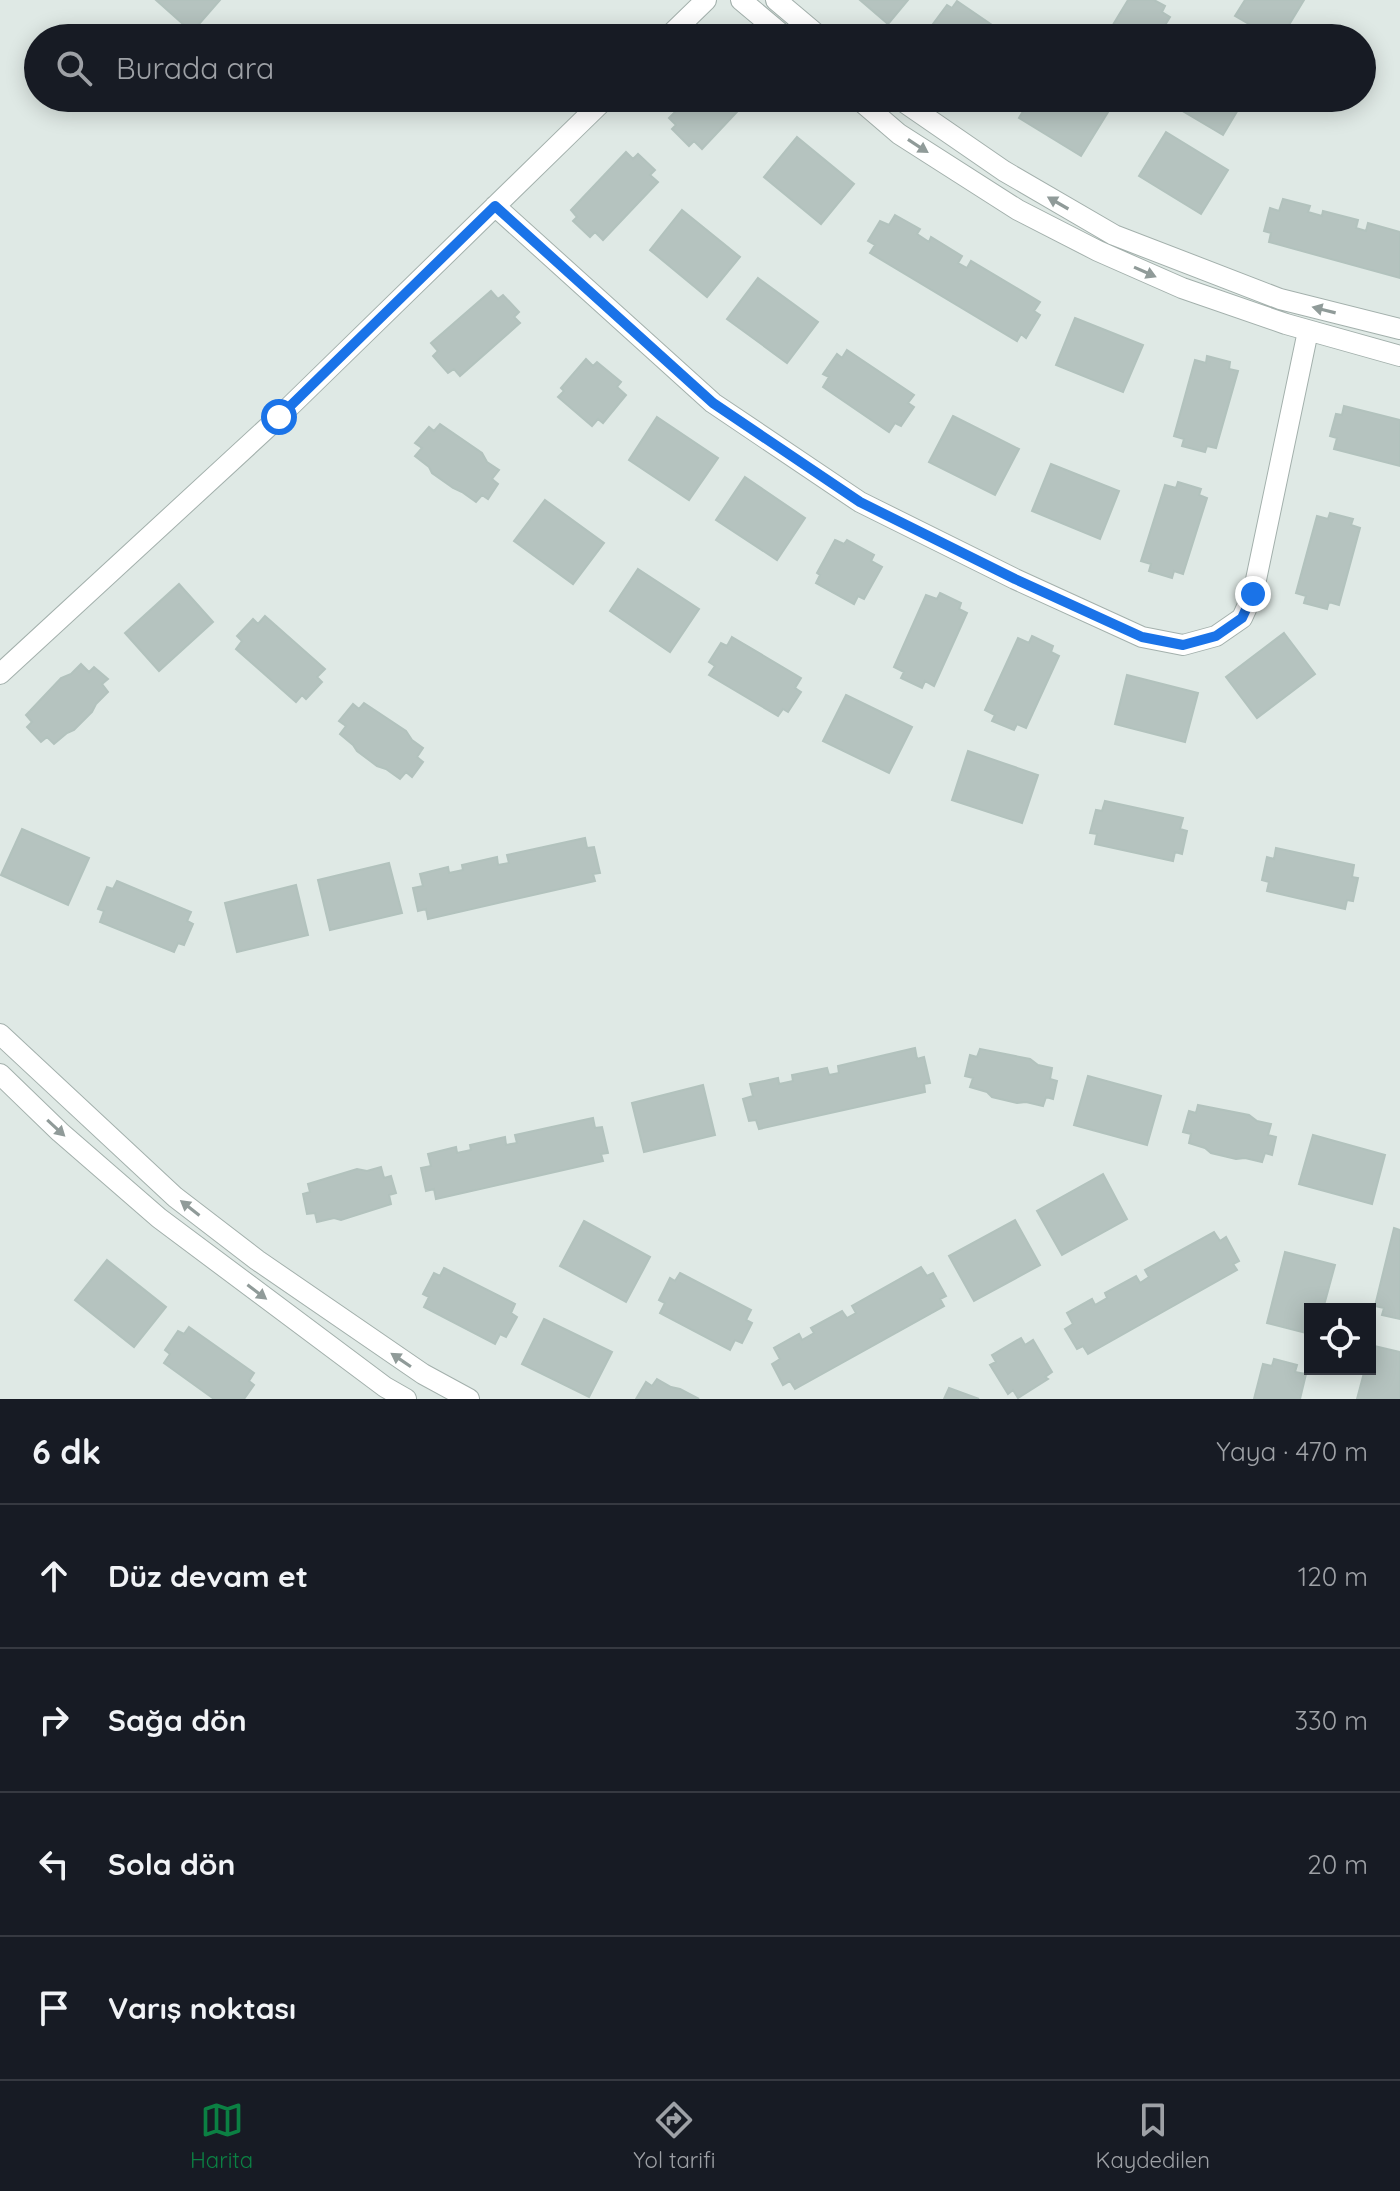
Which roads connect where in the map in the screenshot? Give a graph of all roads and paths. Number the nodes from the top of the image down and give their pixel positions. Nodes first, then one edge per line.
1 (706, 0) edge
2 (741, 0) edge
3 (776, 0) edge
4 (681, 24) edge
5 (769, 24) edge
6 (804, 24) edge
7 (592, 112) edge
8 (873, 112) edge
9 (918, 112) edge
10 (495, 206) junction
11 (1400, 329) edge
12 (1308, 331) junction
13 (1400, 356) edge
14 (0, 674) edge
15 (0, 1034) edge
16 (0, 1074) edge
17 (406, 1399) edge
18 (469, 1399) edge

1 - 4 street
2 - 5 street
3 - 6 street
7 - 10 street
8 -> 12 street
11 -> 9 street
10 - 12 street
10 - 14 street
12 - 13 street
18 -> 15 street
16 -> 17 street

